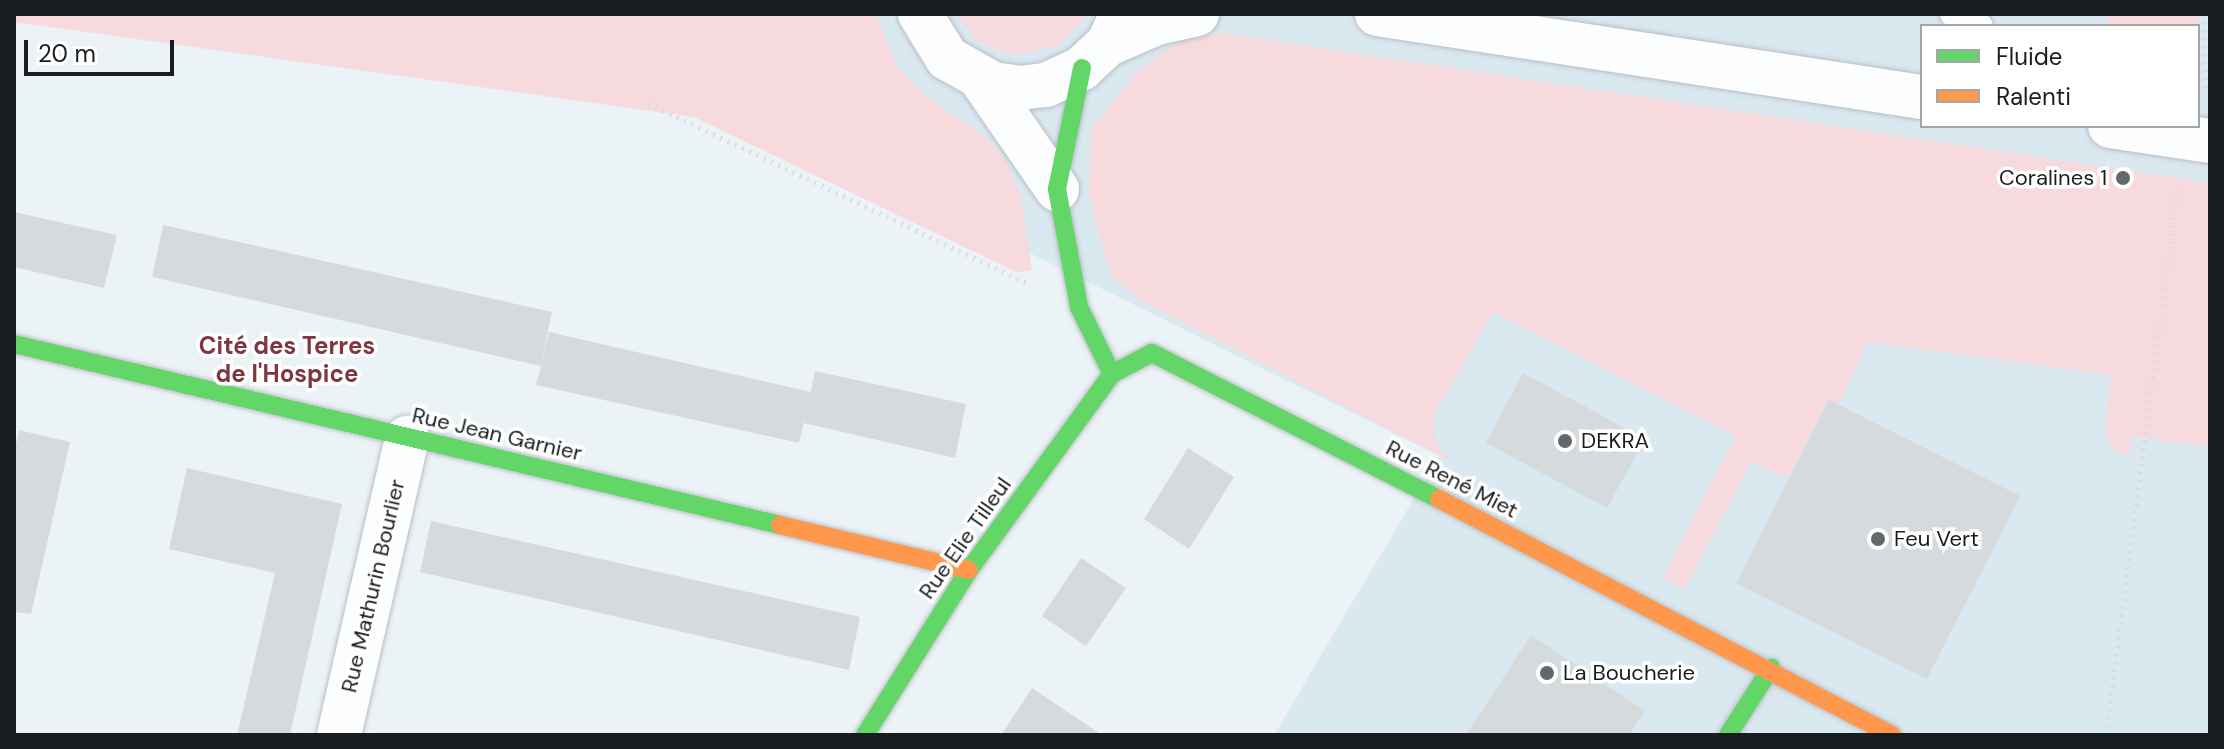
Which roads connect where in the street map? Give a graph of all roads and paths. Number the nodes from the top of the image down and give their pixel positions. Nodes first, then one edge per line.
1 (920, 14) edge
2 (1197, 14) edge
3 (1377, 14) edge
4 (1952, 14) edge
5 (2204, 14) edge
6 (1976, 24) edge
7 (1104, 42) edge
8 (981, 79) junction
9 (1920, 97) edge
10 (648, 103) dead end
11 (2200, 104) edge
12 (2199, 128) edge
13 (1057, 189) junction
14 (1079, 307) junction
15 (14, 344) edge
16 (1112, 374) junction
17 (407, 438) junction
18 (969, 570) junction
19 (1771, 668) junction
20 (339, 735) edge
21 (865, 735) edge
22 (1728, 735) edge
23 (1892, 735) edge
24 (2106, 735) edge

1 - 8 street
2 - 7 street
3 - 9 street
4 - 6 lane
5 - 11 path
7 - 8 street
7 - 13 street
8 - 13 street
10 - 14 path
12 - 24 path
13 - 14 street
14 - 16 street
15 - 17 street, Rue Jean Garnier
16 - 18 street, Rue Elie Tilleul
16 - 19 street, Rue René Miet
17 - 18 street, Rue Jean Garnier
17 - 20 street, Rue Mathurin Bourlier
18 - 21 street, Rue Elie Tilleul
19 - 22 street
19 - 23 street, Rue René Miet

